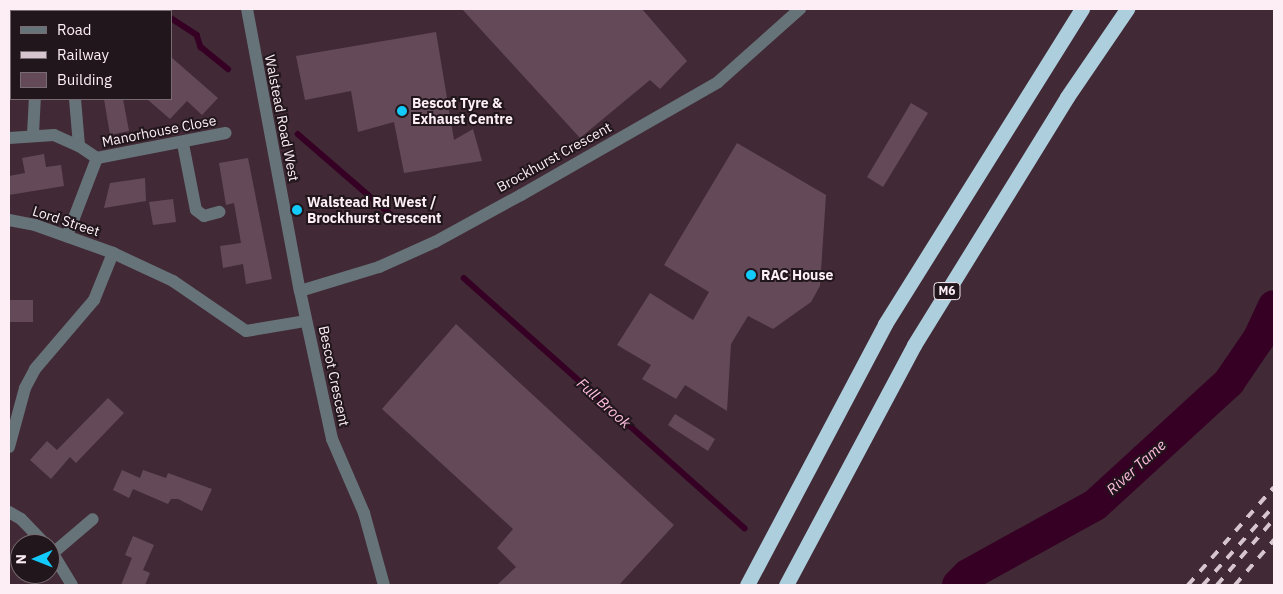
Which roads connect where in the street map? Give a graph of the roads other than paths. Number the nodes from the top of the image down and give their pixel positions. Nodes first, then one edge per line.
1 (247, 9) edge
2 (800, 9) edge
3 (1082, 9) edge
4 (1127, 9) edge
5 (35, 100) edge
6 (75, 100) edge
7 (226, 133) dead end
8 (33, 134) junction
9 (9, 138) edge
10 (183, 144) junction
11 (79, 146) junction
12 (97, 158) junction
13 (219, 212) dead end
14 (9, 220) edge
15 (68, 236) junction
16 (113, 252) junction
17 (300, 291) junction
18 (306, 321) junction
19 (9, 447) edge
20 (9, 512) edge
21 (92, 519) dead end
22 (36, 534) edge
23 (60, 541) edge
24 (60, 566) edge
25 (72, 585) edge
26 (384, 585) edge
27 (747, 585) edge
28 (786, 585) edge

1 - 17 street, Walstead Road West
2 - 17 street, Brockhurst Crescent
3 - 27 highway, M6
4 - 28 highway, M6
5 - 8 street
6 - 11 street
7 - 10 street, Manorhouse Close
8 - 9 street
8 - 11 street
10 - 12 street, Manorhouse Close
10 - 13 street
11 - 12 street
12 - 15 street
14 - 15 street, Lord Street
15 - 16 street, Lord Street
16 - 18 street, Bescot Crescent
16 - 19 street
17 - 18 street, Walstead Road West
18 - 26 street, Bescot Crescent
20 - 22 street
21 - 23 street
24 - 25 street

